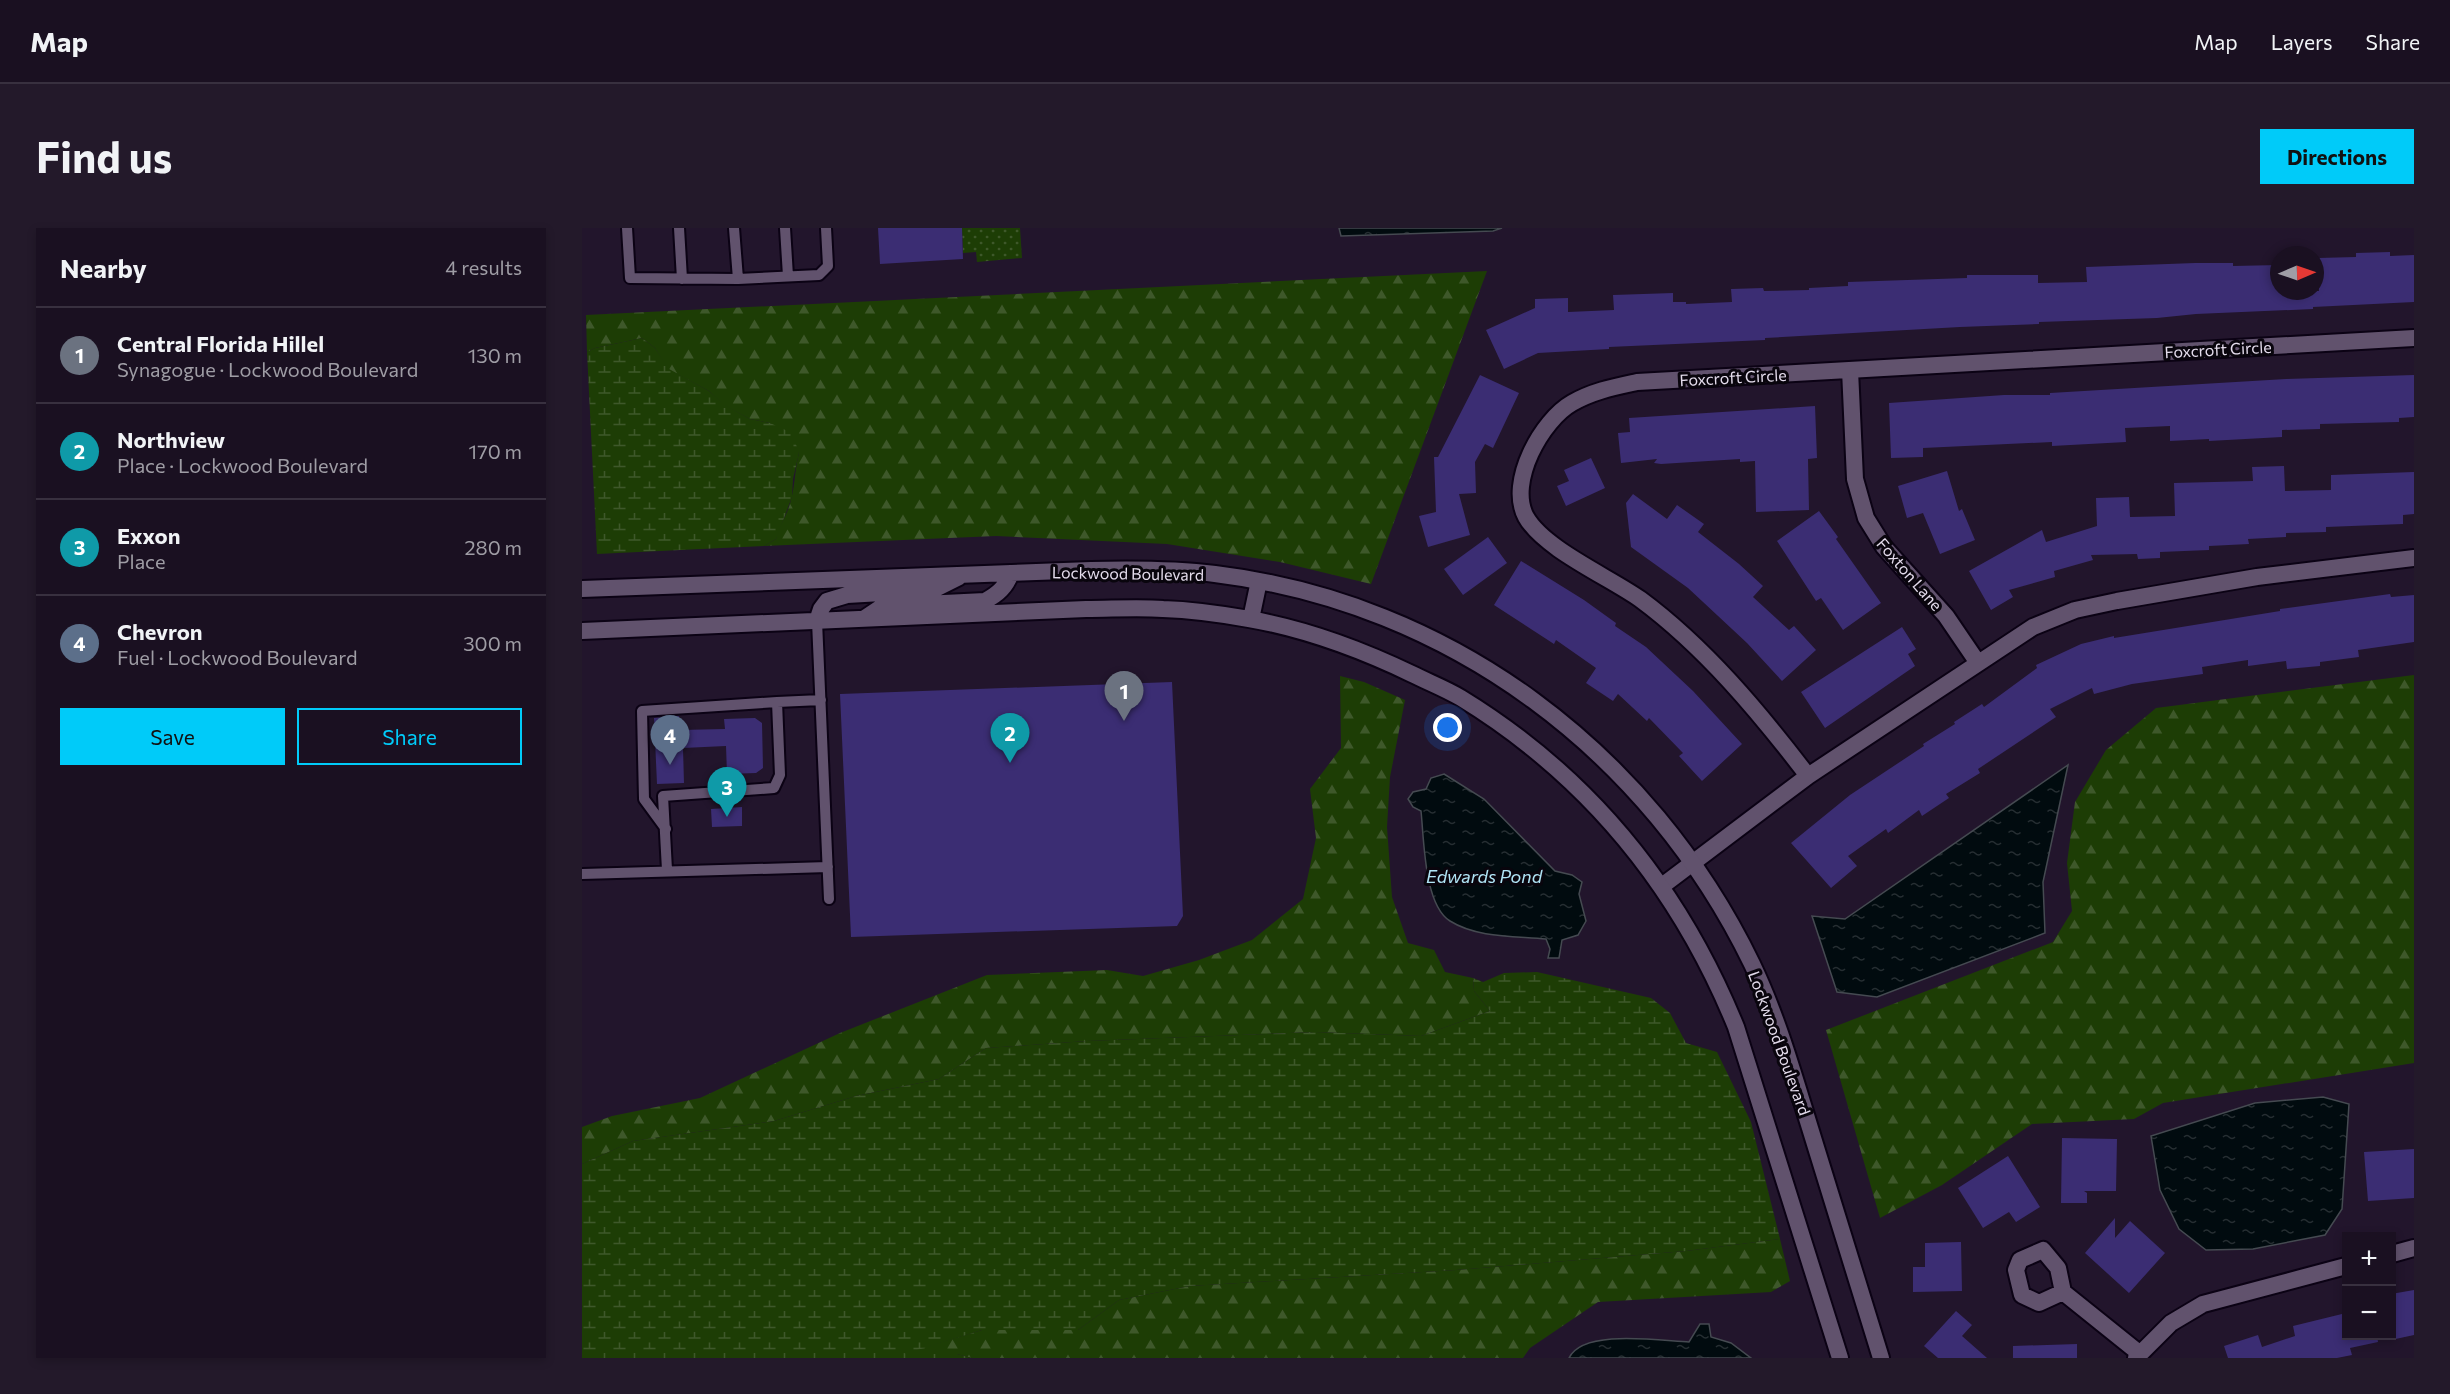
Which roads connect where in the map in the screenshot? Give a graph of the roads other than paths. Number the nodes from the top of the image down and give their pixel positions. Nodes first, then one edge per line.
1 (627, 228) edge
2 (679, 228) edge
3 (734, 228) edge
4 (785, 228) edge
5 (826, 228) edge
6 (788, 276) junction
7 (682, 279) junction
8 (738, 279) junction
9 (2414, 338) edge
10 (1850, 370) junction
11 (2414, 558) edge
12 (1011, 573) junction
13 (962, 575) junction
14 (1259, 581) junction
15 (582, 589) edge
16 (1251, 619) junction
17 (863, 620) junction
18 (817, 621) junction
19 (582, 632) edge
20 (1978, 663) junction
21 (821, 700) junction
22 (777, 702) junction
23 (1808, 776) junction
24 (666, 829) junction
25 (1692, 861) junction
26 (828, 867) junction
27 (667, 870) junction
28 (582, 874) edge
29 (1662, 886) junction
30 (829, 899) dead end
31 (2414, 1248) edge
32 (2396, 1253) edge
33 (2342, 1267) edge
34 (2063, 1292) dead end
35 (2137, 1355) edge
36 (1840, 1358) edge
37 (1881, 1358) edge

1 - 7 lane
2 - 7 lane
3 - 8 lane
4 - 6 lane
5 - 6 lane
6 - 8 lane
7 - 8 lane
9 - 10 main road, Foxcroft Circle
10 - 20 main road, Foxton Lane
10 - 23 main road, Foxcroft Circle
11 - 20 main road
12 - 13 main road, Lockwood Boulevard
12 - 14 main road, Lockwood Boulevard
12 - 17 main road
13 - 15 main road, Lockwood Boulevard
13 - 18 main road
14 - 16 main road
14 - 25 main road, Lockwood Boulevard
16 - 17 main road
16 - 29 main road
17 - 18 main road
18 - 19 main road
18 - 21 lane
20 - 23 main road
21 - 22 lane
21 - 26 lane
22 - 24 lane
22 - 24 lane
23 - 25 main road
24 - 27 lane
25 - 29 main road
25 - 37 main road, Lockwood Boulevard
26 - 27 lane
26 - 30 lane
27 - 28 lane
29 - 36 main road
31 - 32 main road
33 - 35 main road
34 - 35 main road

